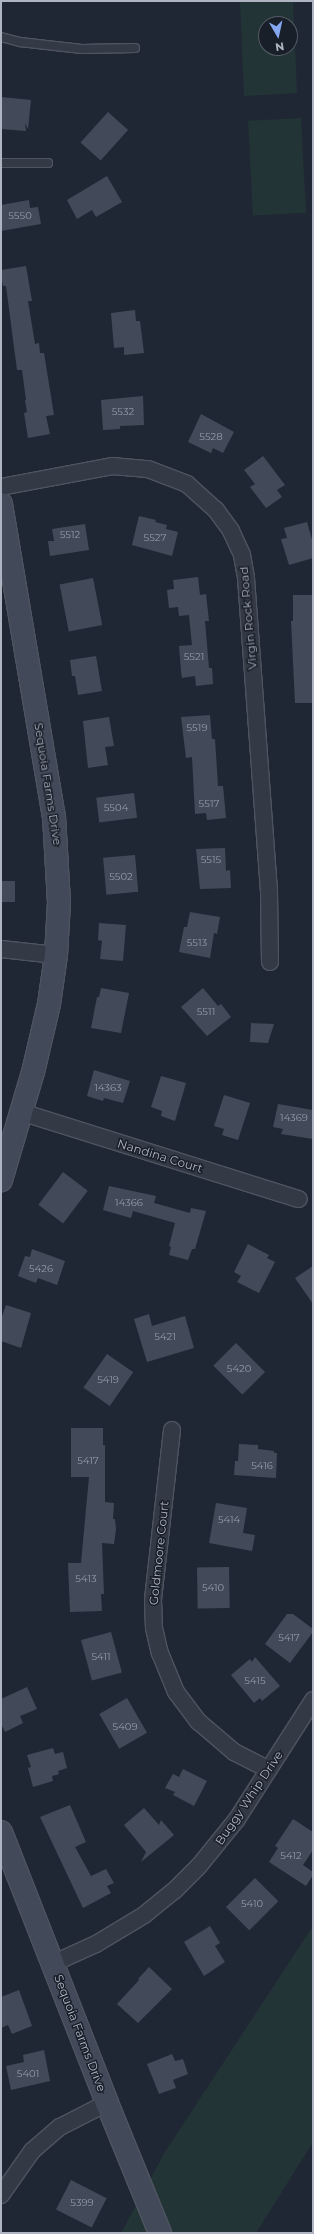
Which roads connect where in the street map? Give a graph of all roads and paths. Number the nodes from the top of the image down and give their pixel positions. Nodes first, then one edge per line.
1 (1, 37) edge
2 (135, 48) dead end
3 (1, 163) edge
4 (48, 163) dead end
5 (1, 487) edge
6 (1, 504) edge
7 (1, 950) edge
8 (56, 955) junction
9 (270, 962) dead end
10 (21, 1112) junction
11 (1, 1180) edge
12 (299, 1199) dead end
13 (172, 1430) dead end
14 (313, 1700) edge
15 (268, 1770) junction
16 (1, 1832) edge
17 (54, 1963) junction
18 (107, 2103) junction
19 (1, 2195) edge
20 (160, 2233) edge

1 - 2 lane
3 - 4 lane
5 - 9 street, Virgin Rock Road
6 - 8 street, Sequoia Farms Drive
7 - 8 street
8 - 10 street, Sequoia Farms Drive
10 - 11 street, Sequoia Farms Drive
10 - 12 street, Nandina Court
13 - 15 street, Goldmoore Court
14 - 15 street, Buggy Whip Drive
15 - 17 street, Buggy Whip Drive
16 - 17 street, Sequoia Farms Drive
17 - 18 street, Sequoia Farms Drive
18 - 19 street
18 - 20 street, Sequoia Farms Drive

